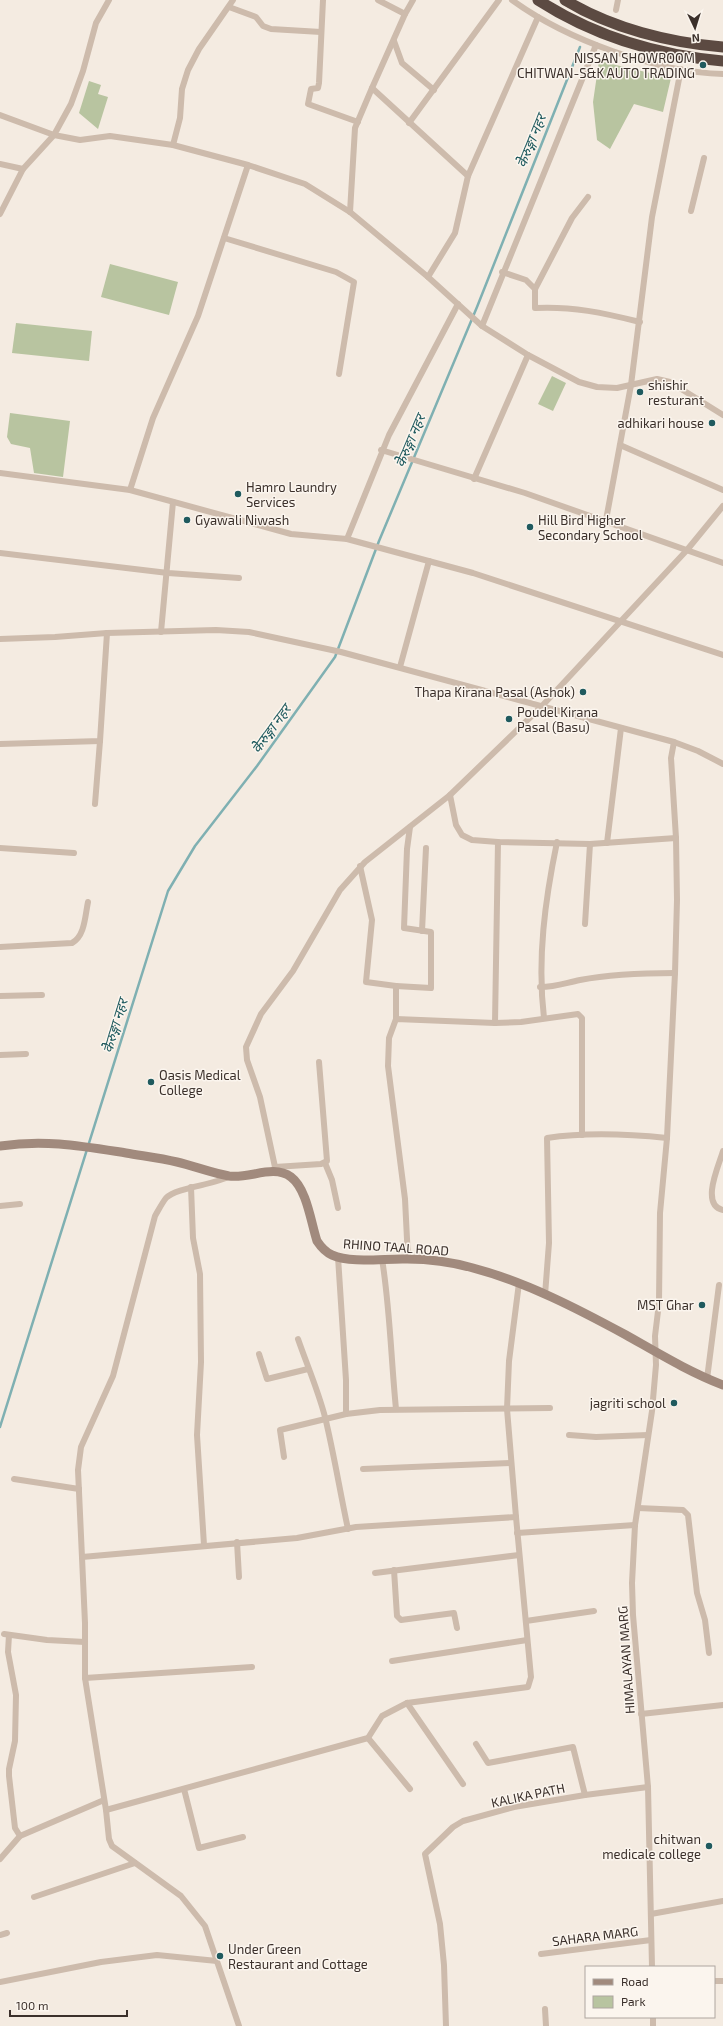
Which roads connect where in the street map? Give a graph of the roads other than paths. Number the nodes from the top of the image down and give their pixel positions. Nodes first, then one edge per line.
1 (109, 0) edge
2 (233, 0) edge
3 (323, 0) edge
4 (378, 0) edge
5 (414, 0) edge
6 (499, 0) edge
7 (512, 0) edge
8 (538, 0) edge
9 (565, 0) edge
10 (618, 0) edge
11 (229, 7) junction
12 (616, 10) dead end
13 (405, 14) junction
14 (538, 17) junction
15 (321, 32) junction
16 (394, 41) junction
17 (596, 45) junction
18 (723, 47) edge
19 (723, 61) edge
20 (681, 69) junction
21 (723, 74) edge
22 (372, 88) junction
23 (434, 90) junction
24 (0, 115) edge
25 (358, 122) junction
26 (409, 123) junction
27 (54, 135) junction
28 (173, 145) junction
29 (704, 158) dead end
30 (0, 164) edge
31 (248, 165) junction
32 (23, 170) junction
33 (468, 176) junction
34 (588, 197) dead end
35 (691, 211) dead end
36 (350, 212) junction
37 (0, 214) edge
38 (224, 238) junction
39 (502, 272) junction
40 (428, 277) junction
41 (535, 289) junction
42 (458, 304) junction
43 (640, 322) junction
44 (480, 324) junction
45 (528, 355) junction
46 (338, 374) dead end
47 (631, 385) junction
48 (723, 415) edge
49 (620, 445) junction
50 (381, 450) junction
51 (0, 473) edge
52 (474, 479) junction
53 (130, 490) junction
54 (723, 490) edge
55 (173, 502) junction
56 (723, 506) edge
57 (606, 520) junction
58 (346, 539) junction
59 (687, 550) junction
60 (0, 553) edge
61 (429, 561) junction
62 (723, 563) edge
63 (168, 573) junction
64 (240, 578) dead end
65 (622, 622) junction
66 (107, 632) junction
67 (161, 632) junction
68 (0, 639) edge
69 (723, 655) edge
70 (400, 667) junction
71 (542, 706) junction
72 (621, 728) junction
73 (100, 741) junction
74 (674, 742) junction
75 (0, 744) edge
76 (723, 764) edge
77 (450, 795) junction
78 (95, 804) dead end
79 (410, 827) junction
80 (676, 838) junction
81 (498, 842) junction
82 (557, 842) junction
83 (607, 843) junction
84 (590, 844) junction
85 (0, 848) edge
86 (426, 848) dead end
87 (74, 852) dead end
88 (360, 866) junction
89 (88, 902) dead end
90 (585, 924) dead end
91 (422, 931) junction
92 (0, 947) edge
93 (674, 973) junction
94 (396, 986) junction
95 (540, 987) junction
96 (42, 995) dead end
97 (0, 996) edge
98 (544, 1018) junction
99 (396, 1019) junction
100 (495, 1023) junction
101 (26, 1054) dead end
102 (0, 1055) edge
103 (320, 1062) dead end
104 (582, 1135) junction
105 (667, 1138) junction
106 (0, 1146) edge
107 (723, 1151) edge
108 (325, 1163) junction
109 (274, 1169) junction
110 (230, 1176) junction
111 (191, 1187) junction
112 (20, 1204) dead end
113 (0, 1206) edge
114 (338, 1208) dead end
115 (723, 1210) edge
116 (338, 1257) junction
117 (408, 1258) junction
118 (382, 1259) junction
119 (519, 1284) junction
120 (719, 1284) dead end
121 (545, 1295) junction
122 (716, 1310) junction
123 (723, 1311) edge
124 (298, 1339) dead end
125 (656, 1353) junction
126 (259, 1354) dead end
127 (308, 1369) junction
128 (707, 1379) junction
129 (723, 1386) edge
130 (550, 1408) dead end
131 (506, 1409) junction
132 (396, 1410) junction
133 (346, 1414) junction
134 (325, 1418) junction
135 (569, 1434) dead end
136 (648, 1435) junction
137 (284, 1457) dead end
138 (511, 1463) junction
139 (363, 1469) dead end
140 (14, 1479) dead end
141 (79, 1489) junction
142 (638, 1508) junction
143 (516, 1517) junction
144 (635, 1525) junction
145 (348, 1529) junction
146 (517, 1533) junction
147 (237, 1542) junction
148 (204, 1545) junction
149 (519, 1555) junction
150 (82, 1557) junction
151 (394, 1570) junction
152 (375, 1573) dead end
153 (239, 1577) dead end
154 (594, 1612) dead end
155 (526, 1621) junction
156 (457, 1628) dead end
157 (527, 1640) junction
158 (85, 1642) junction
159 (709, 1653) dead end
160 (392, 1662) dead end
161 (252, 1667) dead end
162 (85, 1678) junction
163 (407, 1704) junction
164 (723, 1705) edge
165 (641, 1714) junction
166 (368, 1738) junction
167 (476, 1744) dead end
168 (462, 1784) dead end
169 (648, 1787) junction
170 (184, 1789) junction
171 (410, 1789) dead end
172 (585, 1795) junction
173 (104, 1800) junction
174 (106, 1810) junction
175 (20, 1836) junction
176 (243, 1837) dead end
177 (0, 1859) edge
178 (135, 1863) junction
179 (34, 1897) dead end
180 (723, 1901) edge
181 (651, 1914) junction
182 (7, 1932) dead end
183 (0, 1935) edge
184 (651, 1940) junction
185 (542, 1954) dead end
186 (217, 1961) junction
187 (652, 1966) edge
188 (0, 1982) edge
189 (545, 2009) dead end
190 (239, 2026) edge
191 (446, 2026) edge
192 (546, 2026) edge

1 - 27 street
2 - 11 street
3 - 15 street
4 - 13 street
5 - 13 street
6 - 23 street
7 - 14 street
8 - 19 highway
9 - 18 highway
10 - 12 street
11 - 15 street
11 - 28 street
13 - 16 street
14 - 17 street
14 - 33 street
15 - 25 street
16 - 22 street
16 - 23 street
17 - 20 street
17 - 39 street
20 - 21 street
20 - 43 street
22 - 25 street
22 - 26 street
23 - 26 street
24 - 27 street
25 - 36 street
26 - 33 street
27 - 28 street
27 - 32 street
28 - 31 street
29 - 35 street
30 - 32 street
31 - 36 street
31 - 38 street
32 - 37 street
33 - 40 street
34 - 41 street
36 - 40 street
38 - 46 street
38 - 53 street
39 - 41 street
39 - 44 street
40 - 42 street
41 - 43 street
42 - 44 street
42 - 50 street
43 - 47 street
44 - 45 street
45 - 47 street
45 - 52 street
47 - 48 street
47 - 49 street
49 - 54 street
49 - 57 street
50 - 52 street
50 - 58 street
51 - 53 street
52 - 57 street
53 - 55 street
55 - 58 street
55 - 63 street
56 - 59 street
57 - 59 street
58 - 61 street
59 - 62 street
59 - 65 street
60 - 63 street
61 - 65 street
61 - 70 street
63 - 64 street
63 - 67 street
65 - 69 street
65 - 71 street
66 - 67 street
66 - 68 street
66 - 73 street
67 - 70 street
70 - 71 street
71 - 72 street
71 - 77 street
72 - 74 street
72 - 83 street
73 - 75 street
73 - 78 street
74 - 76 street
74 - 80 street, HIMALAYAN MARG
77 - 79 street
77 - 81 street
79 - 88 street
79 - 91 street
80 - 83 street
80 - 93 street, HIMALAYAN MARG
81 - 82 street
81 - 100 street
82 - 84 street
82 - 95 street
83 - 84 street
84 - 90 street
85 - 87 street
86 - 91 street
88 - 94 street
88 - 109 street
89 - 92 street
91 - 94 street
93 - 95 street
93 - 105 street, HIMALAYAN MARG
94 - 99 street
95 - 98 street
96 - 97 street
98 - 100 street
98 - 104 street
99 - 100 street
99 - 117 street
101 - 102 street
103 - 108 street
104 - 105 street
104 - 121 street
105 - 125 street, HIMALAYAN MARG
106 - 110 street
107 - 115 street
108 - 109 street
108 - 114 street
109 - 110 street
109 - 116 street, RHINO TAAL ROAD
110 - 111 street
111 - 141 street
111 - 148 street
112 - 113 street
116 - 118 street, RHINO TAAL ROAD
116 - 133 street
117 - 118 street, RHINO TAAL ROAD
117 - 119 street, RHINO TAAL ROAD
118 - 132 street
119 - 121 street, RHINO TAAL ROAD
119 - 131 street
120 - 122 street
121 - 125 street, RHINO TAAL ROAD
122 - 123 street
122 - 128 street
124 - 127 street
125 - 128 street, RHINO TAAL ROAD
125 - 136 street, HIMALAYAN MARG
126 - 127 street
127 - 134 street
128 - 129 street, RHINO TAAL ROAD
130 - 131 street
131 - 132 street
131 - 138 street
132 - 133 street
133 - 134 street
134 - 137 street
134 - 145 street
135 - 136 street
136 - 142 street, HIMALAYAN MARG
138 - 139 street
138 - 143 street
140 - 141 street
141 - 150 street
142 - 144 street, HIMALAYAN MARG
142 - 159 street
143 - 145 street
143 - 146 street
144 - 146 street
144 - 165 street, HIMALAYAN MARG
145 - 147 street
146 - 149 street
147 - 148 street
147 - 153 street
148 - 150 street
149 - 151 street
149 - 155 street
150 - 158 street
151 - 152 street
151 - 156 street
154 - 155 street
155 - 157 street
157 - 160 street
157 - 163 street
158 - 162 street
158 - 175 street
161 - 162 street
162 - 173 street
163 - 166 street
163 - 168 street
164 - 165 street
165 - 169 street, HIMALAYAN MARG
166 - 170 street
166 - 171 street
167 - 172 street
169 - 172 street, KALIKA PATH
169 - 181 street, HIMALAYAN MARG
170 - 174 street
170 - 176 street
172 - 191 street, KALIKA PATH
173 - 174 street
173 - 175 street
174 - 178 street
175 - 177 street
178 - 179 street
178 - 186 street
180 - 181 street
181 - 184 street, HIMALAYAN MARG
182 - 183 street
184 - 185 street, SAHARA MARG
184 - 187 street, HIMALAYAN MARG
186 - 188 street
186 - 190 street
189 - 192 street

